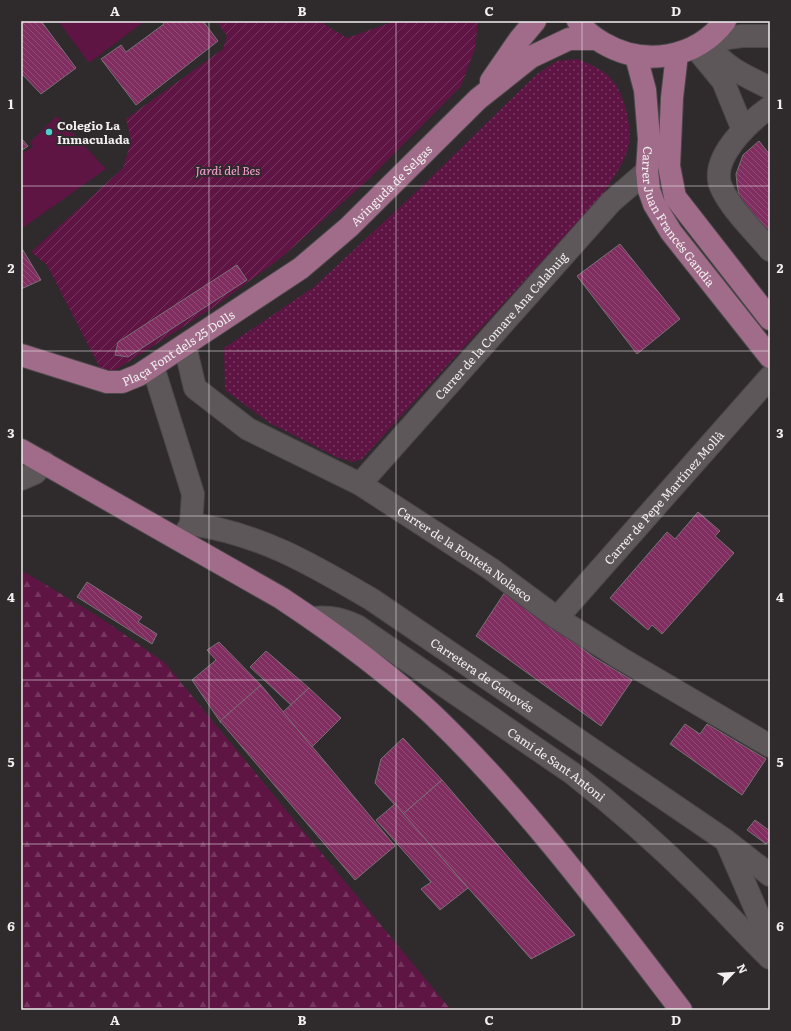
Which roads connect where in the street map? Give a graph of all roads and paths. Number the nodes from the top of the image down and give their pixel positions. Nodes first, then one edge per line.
1 (536, 21) edge
2 (578, 21) edge
3 (725, 21) edge
4 (770, 36) edge
5 (596, 38) junction
6 (692, 47) junction
7 (636, 56) junction
8 (770, 88) edge
9 (478, 99) junction
10 (770, 107) edge
11 (743, 130) junction
12 (647, 171) junction
13 (770, 250) edge
14 (301, 268) joint
15 (770, 319) edge
16 (185, 346) junction
17 (21, 355) edge
18 (770, 357) edge
19 (153, 367) junction
20 (770, 377) edge
21 (21, 450) edge
22 (44, 462) junction
23 (21, 479) edge
24 (360, 484) junction
25 (186, 532) junction
26 (312, 618) junction
27 (557, 618) junction
28 (770, 745) edge
29 (725, 840) junction
30 (770, 875) edge
31 (770, 942) edge
32 (770, 958) edge
33 (680, 1010) edge

1 - 9 main road, Avinguda de Selgas
2 - 5 main road
3 - 6 main road
4 - 6 street
5 - 7 main road
5 - 9 main road, Avinguda de Selgas
6 - 7 main road
6 - 8 street
6 - 11 street
6 - 15 main road, Carrer Juan Francés Gandía
7 - 12 main road, Carrer Juan Francés Gandía
9 - 14 main road, Avinguda de Selgas
10 - 11 street
11 - 13 street
12 - 18 main road, Carrer Juan Francés Gandía
12 - 24 street, Carrer de la Comare Ana Calabuig
14 - 16 main road, Plaça Font dels 25 Dolls
16 - 19 main road, Plaça Font dels 25 Dolls
16 - 24 street, Carrer de la Fonteta Nolasco
17 - 19 main road, Plaça Font dels 25 Dolls
19 - 25 street
20 - 27 street, Carrer de Pepe Martínez Mollà
21 - 22 main road
22 - 23 street
22 - 25 main road
24 - 27 street, Carrer de la Fonteta Nolasco
25 - 26 main road
25 - 29 street, Carretera de Genovés
26 - 32 street, Camí de Sant Antoni
26 - 33 main road
27 - 28 street, Carrer de la Fonteta Nolasco
29 - 30 street, Carretera de Genovés
29 - 31 street

